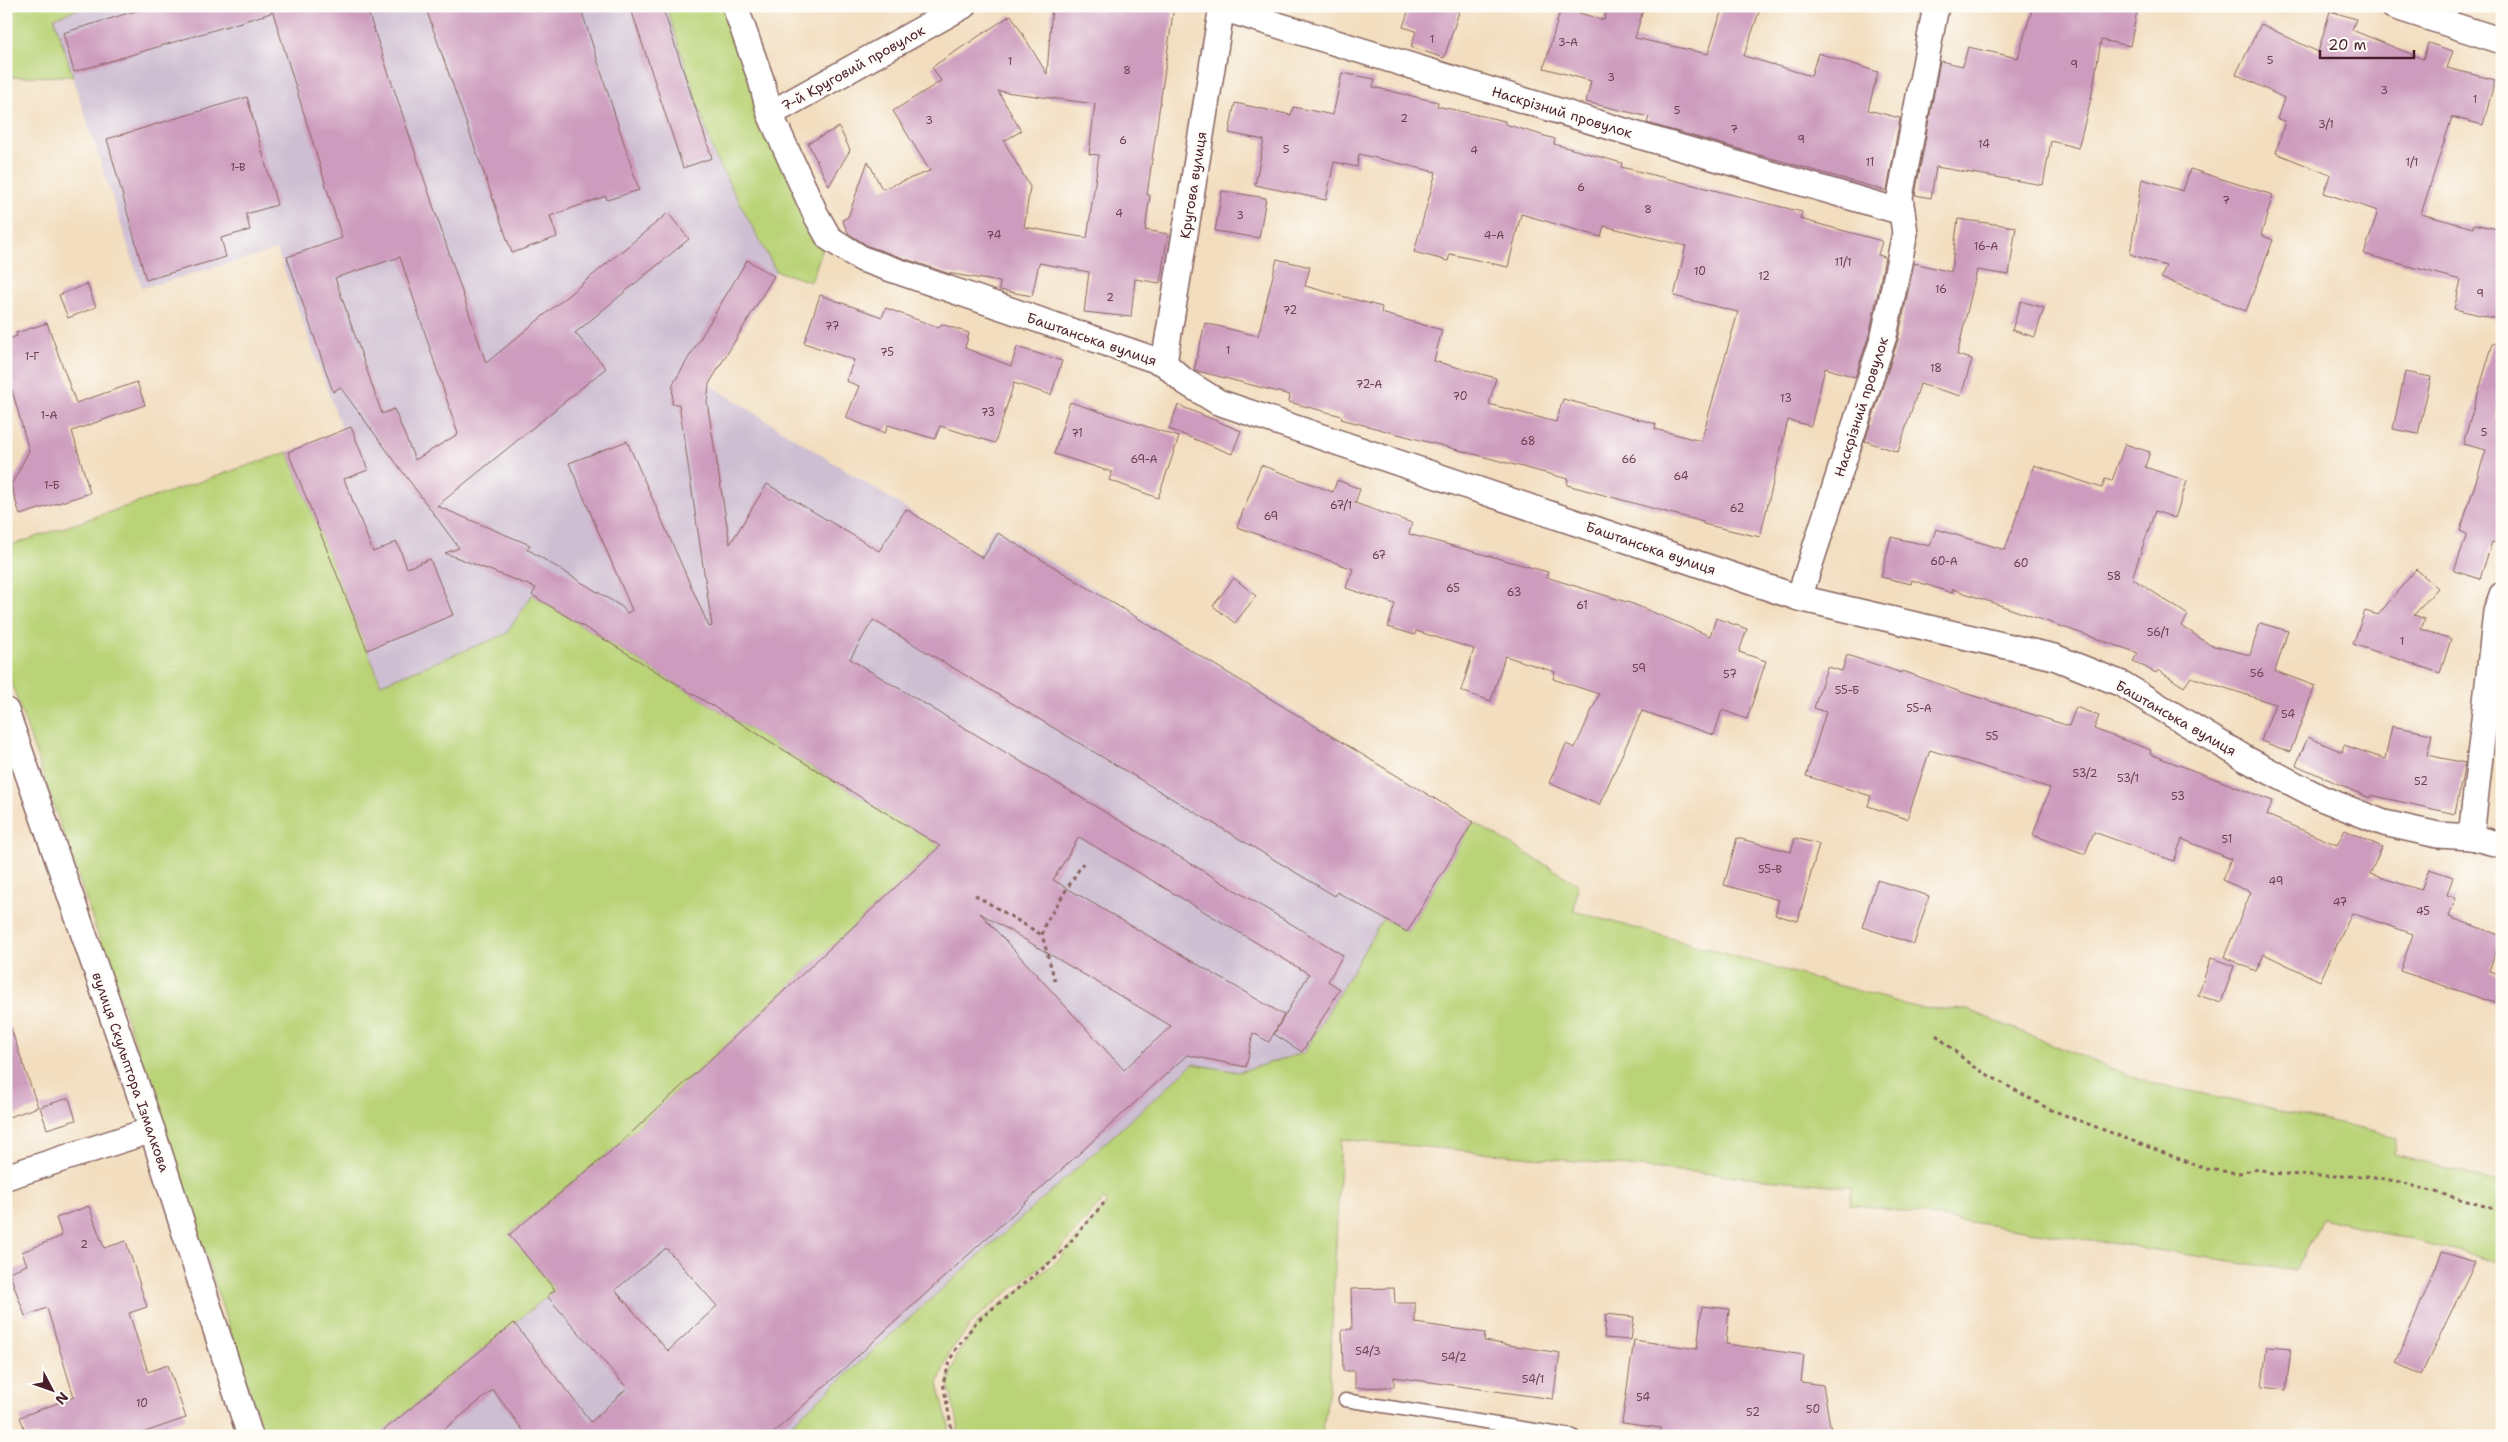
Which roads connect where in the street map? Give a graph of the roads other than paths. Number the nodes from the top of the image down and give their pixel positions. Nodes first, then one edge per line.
1 (735, 6) edge
2 (963, 6) edge
3 (1936, 6) edge
4 (2393, 6) edge
5 (1222, 7) edge
6 (2502, 41) edge
7 (770, 114) junction
8 (1902, 212) junction
9 (1164, 363) junction
10 (2502, 595) edge
11 (1799, 598) junction
12 (6, 711) edge
13 (2471, 837) junction
14 (2502, 845) edge
15 (152, 1130) junction
16 (6, 1177) edge
17 (1345, 1400) dead end
18 (250, 1436) edge
19 (1573, 1436) edge

1 - 7 street, Баштанська вулиця
2 - 7 street, 7-й Круговий провулок
3 - 8 street, Наскрізний провулок
4 - 6 street
5 - 8 street, Наскрізний провулок
5 - 9 street, Кругова вулиця
7 - 9 street, Баштанська вулиця
8 - 11 street, Наскрізний провулок
9 - 11 street, Баштанська вулиця
10 - 13 street
11 - 13 street, Баштанська вулиця
12 - 15 street, вулиця Скульптора Ізмалкова
13 - 14 street, Баштанська вулиця
15 - 16 street
15 - 18 street, вулиця Скульптора Ізмалкова
17 - 19 lane

